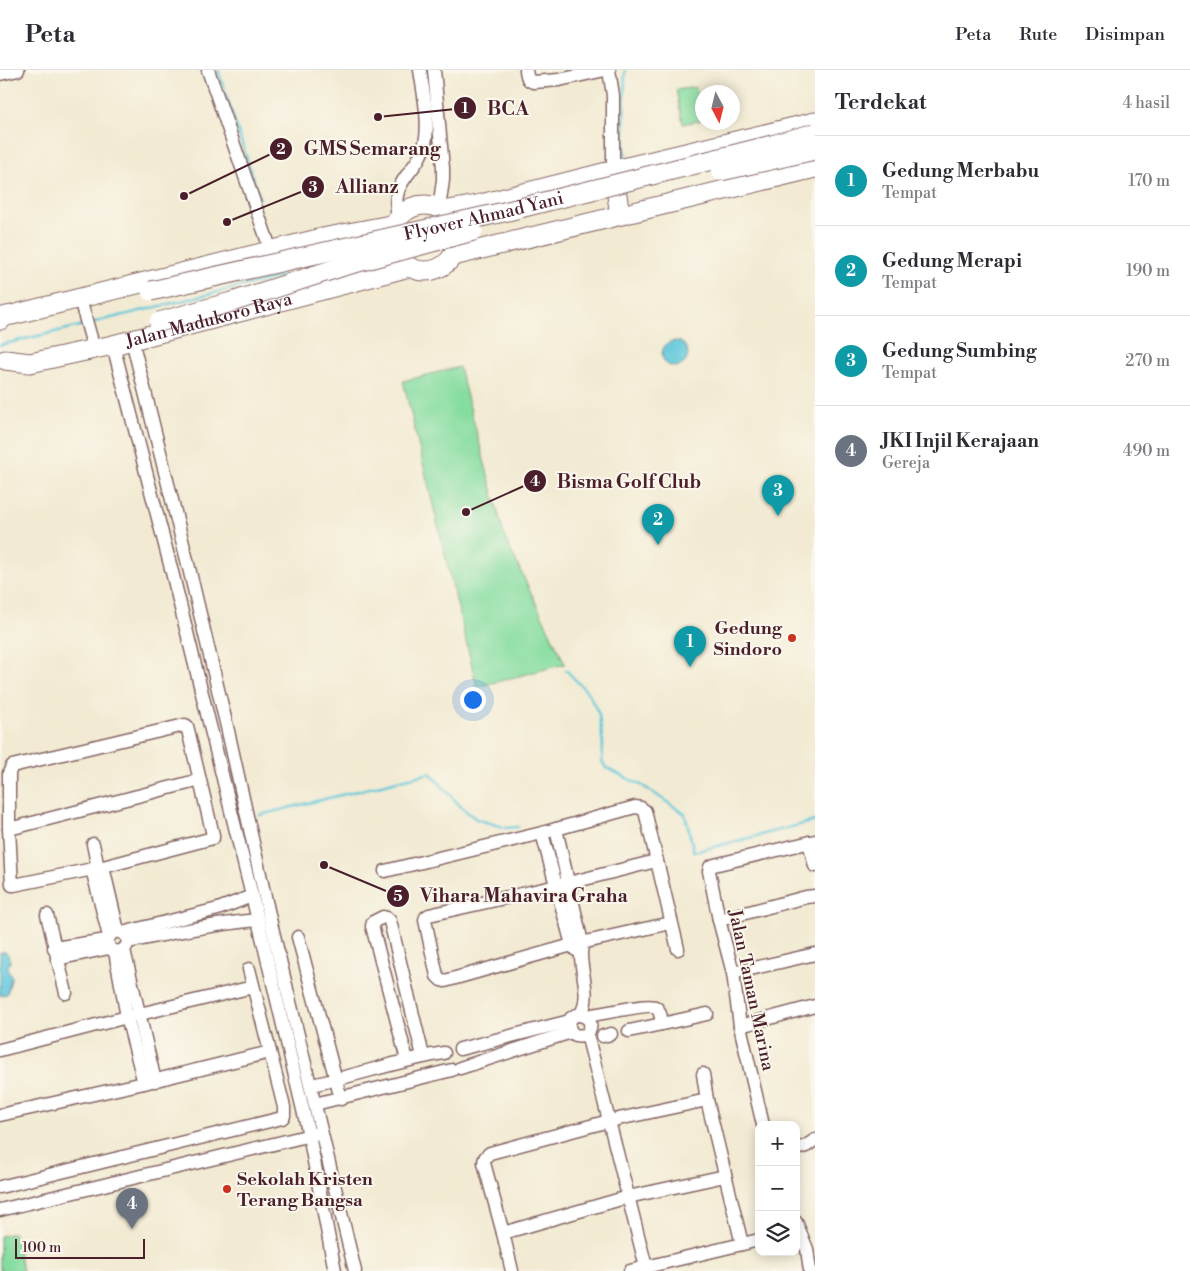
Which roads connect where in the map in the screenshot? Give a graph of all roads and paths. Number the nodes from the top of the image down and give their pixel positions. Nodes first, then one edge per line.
1 (18, 70) edge
2 (208, 70) edge
3 (420, 70) edge
4 (434, 70) edge
5 (526, 70) edge
6 (605, 70) edge
7 (609, 70) edge
8 (0, 74) edge
9 (544, 76) edge
10 (815, 122) edge
11 (815, 133) edge
12 (774, 137) junction
13 (815, 150) edge
14 (815, 168) edge
15 (782, 169) junction
16 (620, 171) junction
17 (619, 207) junction
18 (445, 213) junction
19 (396, 225) junction
20 (455, 248) junction
21 (278, 249) junction
22 (409, 267) junction
23 (83, 309) junction
24 (0, 321) edge
25 (159, 322) joint
26 (90, 335) junction
27 (132, 340) junction
28 (113, 345) junction
29 (3, 361) edge
30 (200, 780) junction
31 (9, 829) junction
32 (556, 829) junction
33 (542, 833) junction
34 (812, 841) edge
35 (93, 844) dead end
36 (656, 861) junction
37 (815, 866) edge
38 (98, 868) junction
39 (384, 871) dead end
40 (563, 885) junction
41 (252, 896) junction
42 (815, 896) edge
43 (220, 908) junction
44 (47, 915) dead end
45 (195, 915) junction
46 (258, 920) junction
47 (719, 920) junction
48 (671, 923) junction
49 (224, 924) junction
50 (198, 928) junction
51 (298, 937) dead end
52 (116, 941) junction
53 (578, 948) junction
54 (678, 949) dead end
55 (56, 953) junction
56 (815, 954) edge
57 (249, 969) dead end
58 (733, 973) junction
59 (253, 987) junction
60 (66, 994) dead end
61 (815, 1006) edge
62 (707, 1014) dead end
63 (133, 1016) junction
64 (577, 1021) junction
65 (662, 1024) junction
66 (740, 1026) junction
67 (629, 1031) dead end
68 (0, 1050) edge
69 (460, 1050) junction
70 (270, 1052) junction
71 (444, 1053) junction
72 (422, 1056) junction
73 (407, 1060) junction
74 (456, 1069) junction
75 (703, 1074) dead end
76 (336, 1080) junction
77 (150, 1082) junction
78 (311, 1085) junction
79 (341, 1098) junction
80 (708, 1100) junction
81 (315, 1104) junction
82 (0, 1115) edge
83 (608, 1121) junction
84 (763, 1121) edge
85 (322, 1132) junction
86 (309, 1135) junction
87 (815, 1140) edge
88 (800, 1148) edge
89 (725, 1176) junction
90 (0, 1187) edge
91 (628, 1197) junction
92 (0, 1210) edge
93 (800, 1229) edge
94 (503, 1233) junction
95 (755, 1241) edge
96 (742, 1244) junction
97 (811, 1247) edge
98 (646, 1266) junction
99 (335, 1271) edge
100 (355, 1271) edge
101 (512, 1271) edge
102 (630, 1271) edge
103 (810, 1271) edge

1 - 8 street
2 - 21 street
3 - 19 street
4 - 18 street
5 - 9 street
6 - 9 street
7 - 16 street
10 - 12 highway
11 - 23 highway, Flyover Ahmad Yani, bridge
12 - 15 highway, bridge
12 - 16 highway
13 - 25 highway, Flyover Ahmad Yani, bridge
14 - 15 highway
15 - 17 highway
16 - 17 highway
16 - 18 highway
17 - 20 highway
18 - 19 highway
18 - 20 highway, bridge
19 - 21 highway
19 - 22 highway, bridge
20 - 22 highway
21 - 24 highway
22 - 27 highway, Jalan Madukoro Raya
23 - 24 highway
23 - 26 street
25 - 26 highway, Jalan Madukoro Raya
26 - 29 highway, Jalan Madukoro Raya
27 - 28 highway, Jalan Madukoro Raya
27 - 78 street
28 - 29 highway, Jalan Madukoro Raya
28 - 41 street
30 - 31 street
30 - 31 street
30 - 38 street
31 - 38 street
32 - 33 street
32 - 36 street
32 - 40 street
33 - 39 street
33 - 40 street
34 - 37 street
34 - 47 street, Jalan Taman Marina
35 - 38 street
36 - 40 street
36 - 48 street
38 - 52 street
40 - 53 street
40 - 53 street
41 - 43 street
41 - 46 street
42 - 47 street
43 - 45 street
43 - 49 street
44 - 55 street
45 - 50 street
45 - 52 street
46 - 49 street
46 - 86 street
47 - 58 street, Jalan Taman Marina
48 - 53 street
48 - 54 street
49 - 50 street
50 - 52 street
51 - 76 street
52 - 55 street
52 - 63 street
53 - 64 street
55 - 60 street
56 - 58 street
57 - 59 street
58 - 66 street, Jalan Taman Marina
59 - 63 street
59 - 70 street
61 - 66 street
62 - 65 street
63 - 68 street
63 - 77 street
64 - 65 street
64 - 69 street
64 - 74 street
64 - 83 street
65 - 67 street
66 - 84 street, Jalan Taman Marina
69 - 71 street
69 - 74 street
70 - 77 street
70 - 90 street
71 - 72 street
71 - 74 street
72 - 73 street
72 - 73 street
73 - 76 street
74 - 79 street
75 - 80 street
76 - 78 street
76 - 79 street
77 - 82 street
78 - 81 street
79 - 81 street
80 - 83 street
80 - 89 street
81 - 85 street
83 - 91 street
83 - 94 street
85 - 86 street
85 - 100 street
86 - 92 street
86 - 99 street
87 - 88 street
89 - 91 street
89 - 96 street
91 - 94 street
91 - 98 street
93 - 97 street
94 - 101 street
95 - 96 street
96 - 98 street
97 - 103 street
98 - 102 street

